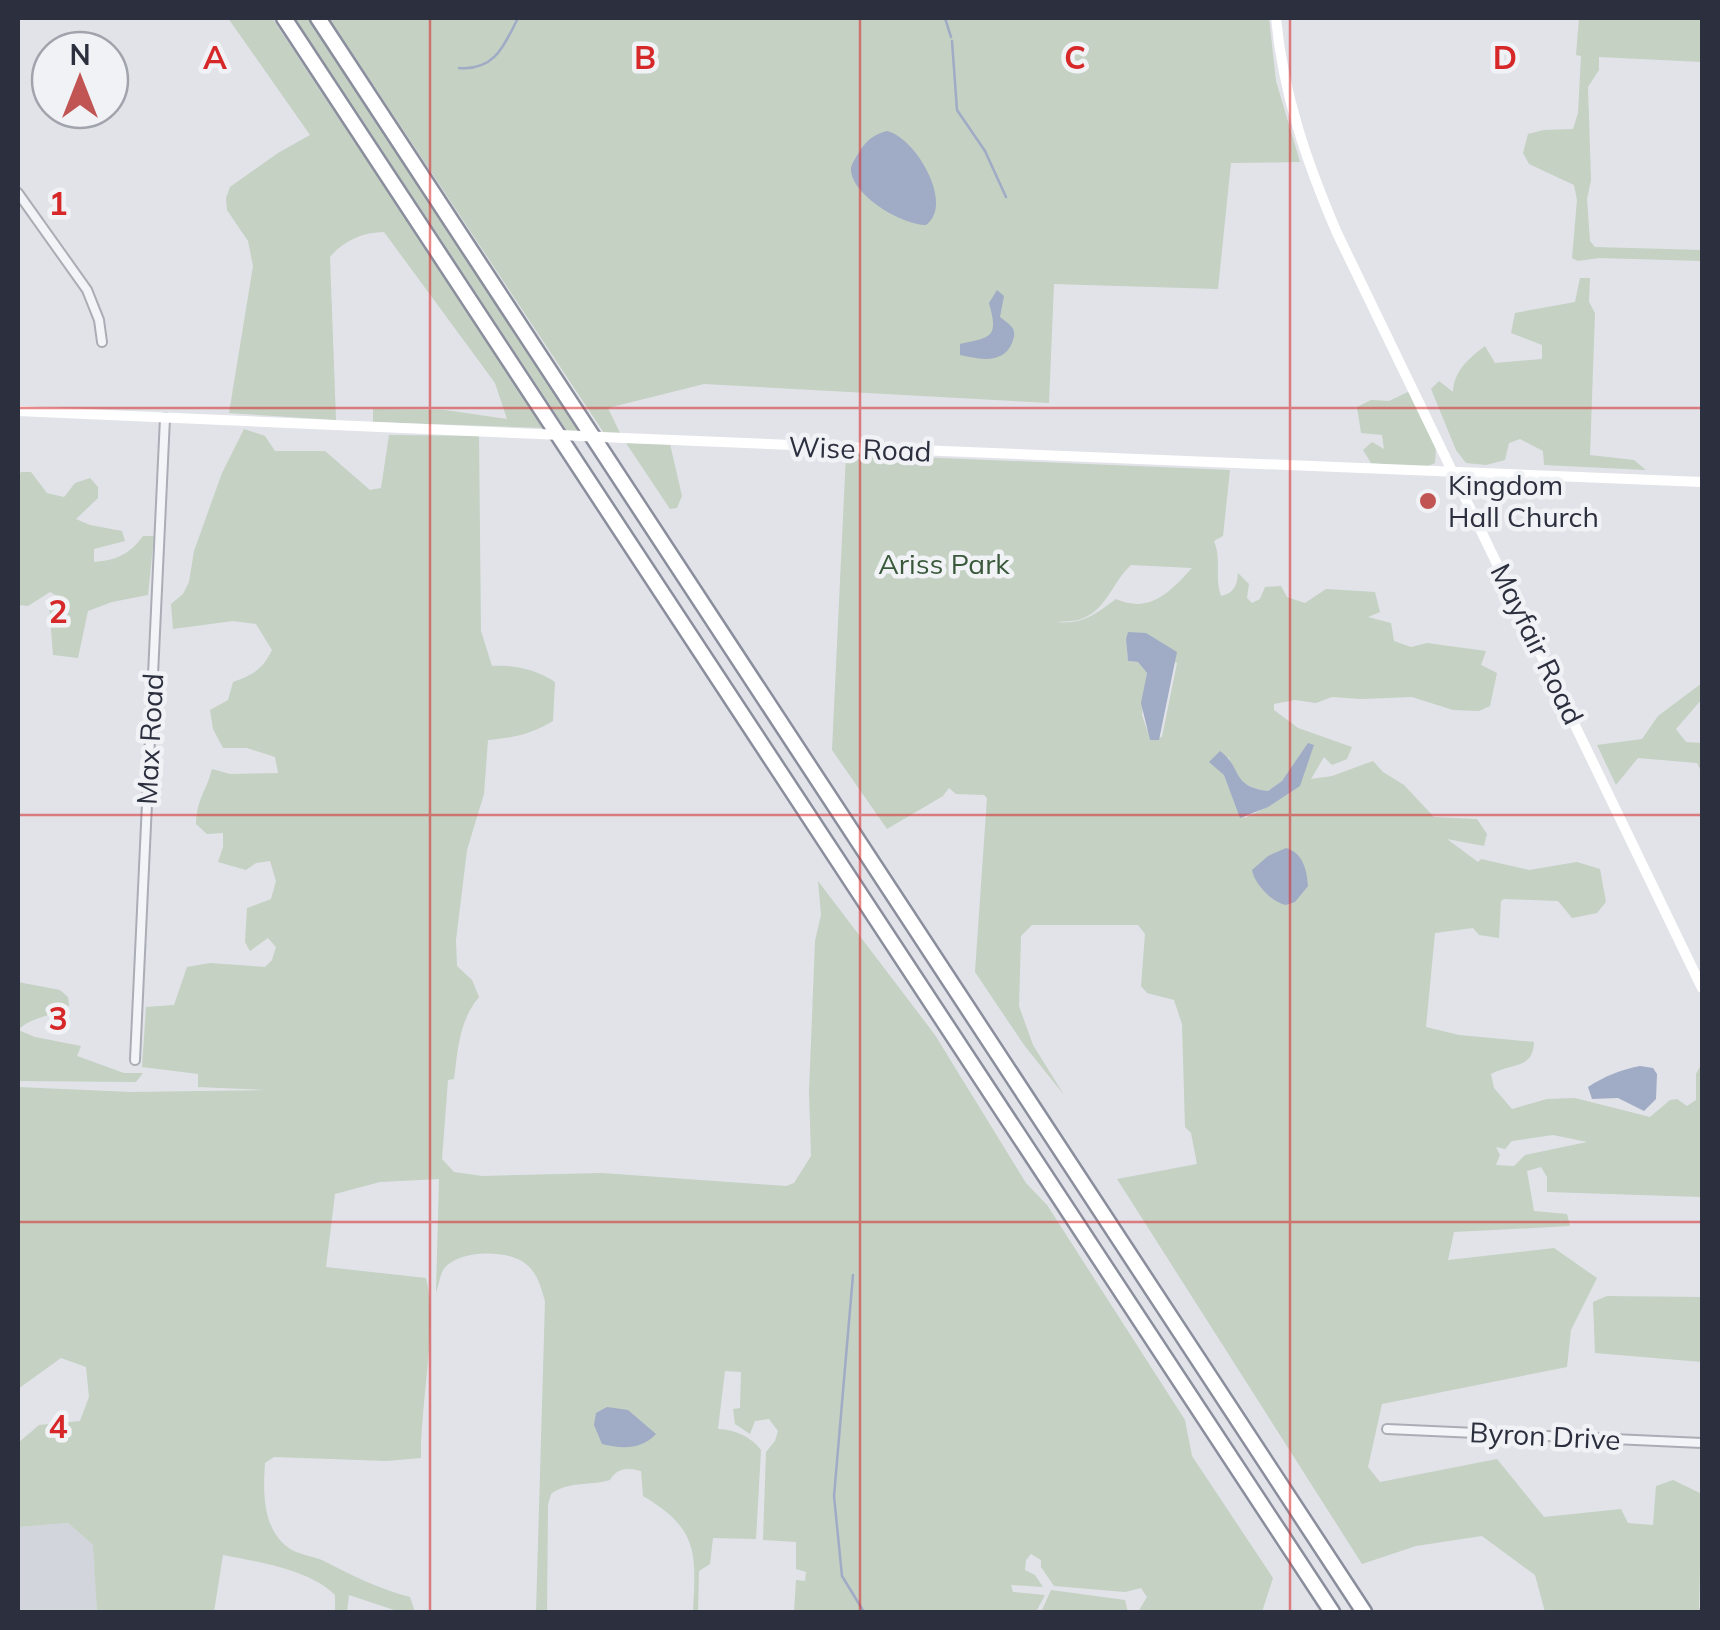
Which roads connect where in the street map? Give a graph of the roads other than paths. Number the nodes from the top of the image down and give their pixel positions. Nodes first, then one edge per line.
1 (284, 18) edge
2 (318, 18) edge
3 (1276, 18) edge
4 (18, 193) edge
5 (102, 342) dead end
6 (18, 411) edge
7 (166, 418) junction
8 (1456, 474) junction
9 (1702, 482) edge
10 (1702, 988) edge
11 (135, 1060) dead end
12 (1387, 1429) dead end
13 (1702, 1443) edge
14 (1332, 1612) edge
15 (1364, 1612) edge

1 - 14 highway
2 - 15 highway
3 - 8 street, Mayfair Road
4 - 5 street
6 - 7 street, Wise Road
7 - 8 street, Wise Road, bridge
7 - 11 street, Max Road
8 - 9 street, Wise Road
8 - 10 street, Mayfair Road
12 - 13 street, Byron Drive

